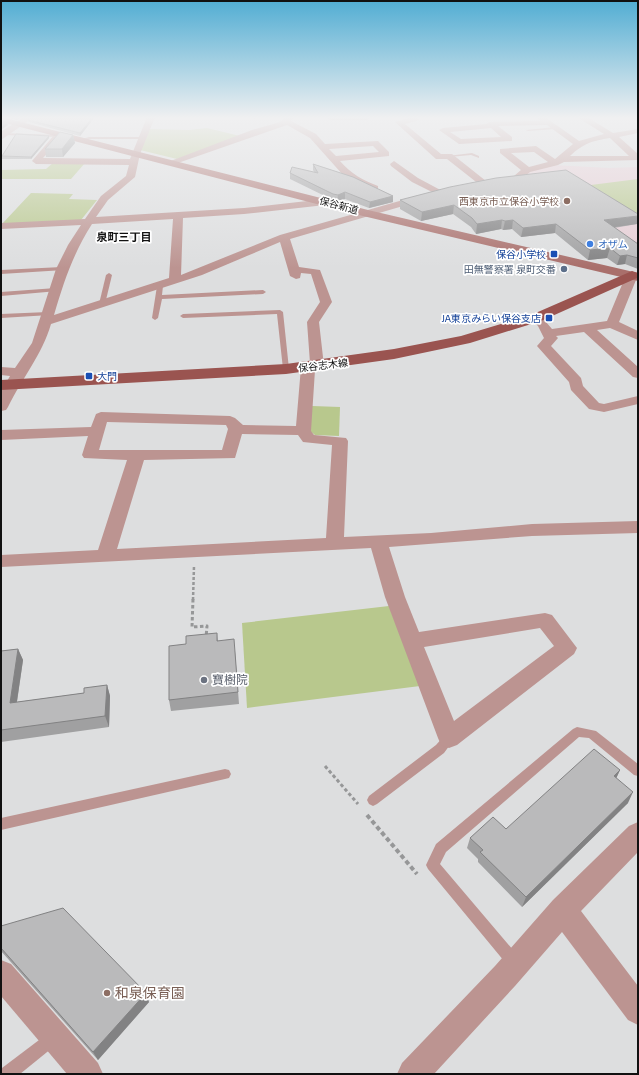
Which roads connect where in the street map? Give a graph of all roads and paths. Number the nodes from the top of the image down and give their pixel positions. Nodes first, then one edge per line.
1 (133, 167) edge
2 (192, 167) edge
3 (341, 167) edge
4 (398, 167) edge
5 (463, 167) edge
6 (524, 167) edge
7 (538, 167) edge
8 (528, 170) junction
9 (483, 183) junction
10 (469, 186) edge
11 (382, 191) edge
12 (394, 196) edge
13 (325, 202) junction
14 (406, 202) junction
15 (367, 213) junction
16 (178, 215) junction
17 (87, 222) junction
18 (1, 226) edge
19 (284, 237) junction
20 (62, 269) junction
21 (1, 272) edge
22 (109, 275) dead end
23 (635, 276) edge
24 (175, 281) junction
25 (56, 290) junction
26 (160, 291) junction
27 (263, 292) dead end
28 (1, 294) edge
29 (102, 304) junction
30 (1, 316) edge
31 (184, 316) dead end
32 (47, 318) junction
33 (155, 318) dead end
34 (536, 318) junction
35 (612, 324) junction
36 (586, 327) junction
37 (549, 332) junction
38 (638, 336) edge
39 (313, 366) junction
40 (286, 369) junction
41 (1, 371) edge
42 (638, 374) edge
43 (11, 381) edge
44 (638, 400) edge
45 (1, 407) edge
46 (236, 429) junction
47 (97, 431) junction
48 (303, 431) junction
49 (1, 435) edge
50 (137, 455) junction
51 (638, 527) edge
52 (378, 541) junction
53 (335, 543) junction
54 (195, 550) junction
55 (106, 555) junction
56 (1, 561) edge
57 (206, 640) edge
58 (413, 641) junction
59 (449, 738) junction
60 (325, 766) dead end
61 (638, 771) edge
62 (225, 774) dead end
63 (373, 800) dead end
64 (1, 824) edge
65 (638, 834) edge
66 (423, 880) dead end
67 (562, 910) junction
68 (516, 964) junction
69 (1, 974) edge
70 (638, 1010) edge
71 (56, 1036) junction
72 (8, 1074) edge
73 (87, 1074) edge
74 (413, 1074) edge

1 - 17 street
2 - 13 main road, 保谷新道
3 - 11 street
4 - 14 street
5 - 9 street
6 - 8 street
7 - 8 street
8 - 9 street
9 - 10 street
12 - 14 street
13 - 15 main road, 保谷新道
13 - 16 street
14 - 15 street
15 - 19 street
15 - 23 main road, 保谷新道
16 - 17 street
16 - 24 street
17 - 18 street
17 - 20 street
19 - 24 street
19 - 39 street
20 - 21 lane
20 - 25 street
22 - 29 lane
23 - 34 main road, 保谷志木線
23 - 35 street
24 - 26 street
25 - 28 lane
25 - 32 street
26 - 27 lane
26 - 29 street
26 - 33 lane
29 - 32 street
30 - 32 lane
31 - 40 lane
32 - 43 street
34 - 37 street
34 - 39 main road, 保谷志木線
35 - 36 street
35 - 38 street
36 - 37 street
36 - 42 street
37 - 44 street
39 - 40 main road, 保谷志木線
39 - 48 street
40 - 43 main road, 保谷志木線
41 - 43 street
43 - 45 street
46 - 47 street
46 - 48 street
46 - 50 street
47 - 49 street
47 - 50 street
48 - 53 street
50 - 55 street
51 - 52 street
52 - 53 street
52 - 58 street
53 - 54 street
54 - 55 street
54 - 57 path
55 - 56 street
58 - 59 street
58 - 59 street
59 - 63 lane
60 - 66 path
61 - 68 lane
62 - 64 lane
65 - 67 street
67 - 68 street
67 - 70 street
68 - 74 street
69 - 71 street
71 - 72 lane
71 - 73 street

